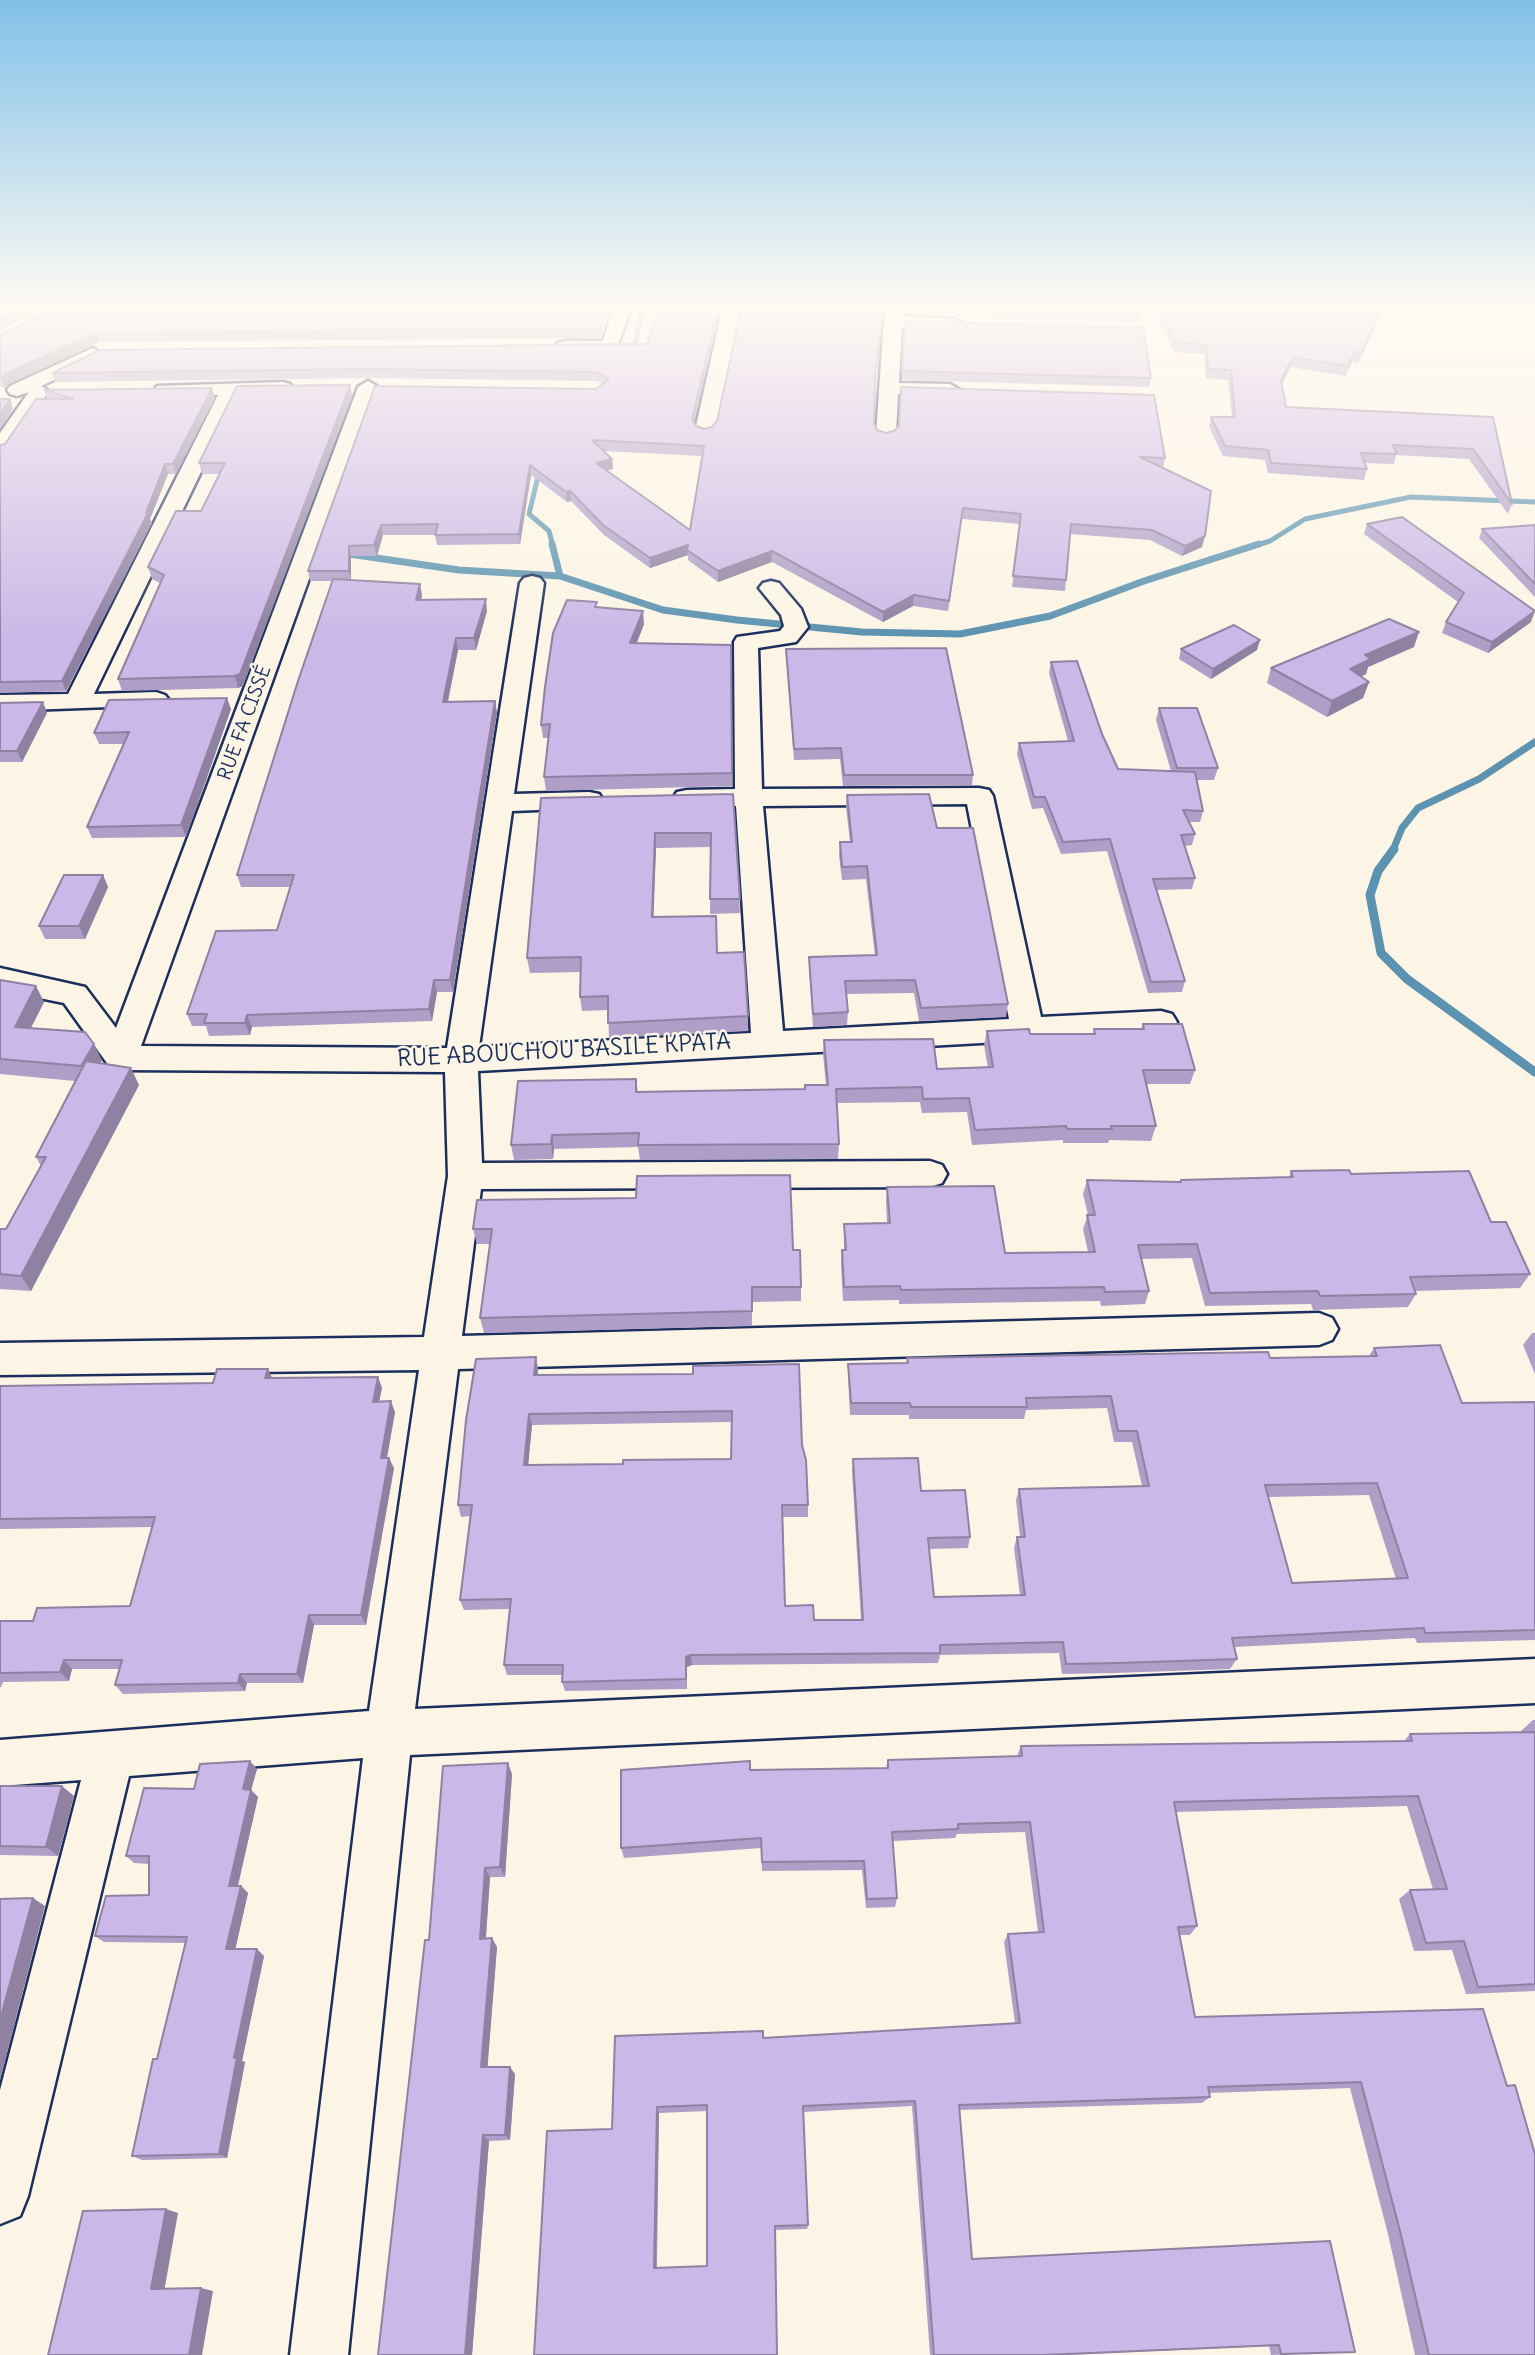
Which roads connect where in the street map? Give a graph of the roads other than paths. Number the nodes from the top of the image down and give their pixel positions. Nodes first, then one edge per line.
1 (22, 416) edge
2 (218, 416) edge
3 (357, 416) edge
4 (708, 416) edge
5 (886, 416) edge
6 (705, 430) edge
7 (886, 434) edge
8 (0, 448) edge
9 (532, 583) dead end
10 (771, 588) dead end
11 (227, 698) edge
12 (254, 698) junction
13 (186, 699) edge
14 (77, 702) junction
15 (0, 703) edge
16 (748, 796) junction
17 (666, 799) edge
18 (611, 800) edge
19 (501, 803) junction
20 (0, 979) edge
21 (1161, 1022) edge
22 (1027, 1028) junction
23 (768, 1042) junction
24 (121, 1058) junction
25 (461, 1060) junction
26 (930, 1174) dead end
27 (465, 1176) junction
28 (1319, 1329) dead end
29 (443, 1353) junction
30 (0, 1359) edge
31 (1535, 1681) edge
32 (389, 1733) junction
33 (111, 1754) junction
34 (0, 1763) edge
35 (0, 2196) edge
36 (319, 2355) edge

1 - 8 street
2 - 14 street
3 - 12 street, RUE FA CISSÉ
4 - 6 street
5 - 7 street
9 - 19 street
10 - 16 street
11 - 12 street
12 - 24 street, RUE FA CISSÉ
13 - 14 street
14 - 15 street
16 - 17 street
16 - 22 street
16 - 23 street
18 - 19 street
19 - 25 street
20 - 24 street
21 - 22 street, RUE ABOUCHOU BASILE KPATA
22 - 23 street, RUE ABOUCHOU BASILE KPATA
23 - 25 street, RUE ABOUCHOU BASILE KPATA
24 - 25 street, RUE ABOUCHOU BASILE KPATA
25 - 27 street
26 - 27 street
27 - 29 street
28 - 29 street
29 - 30 street
29 - 32 street
31 - 32 street
32 - 33 street
32 - 36 street
33 - 34 street
33 - 35 street

